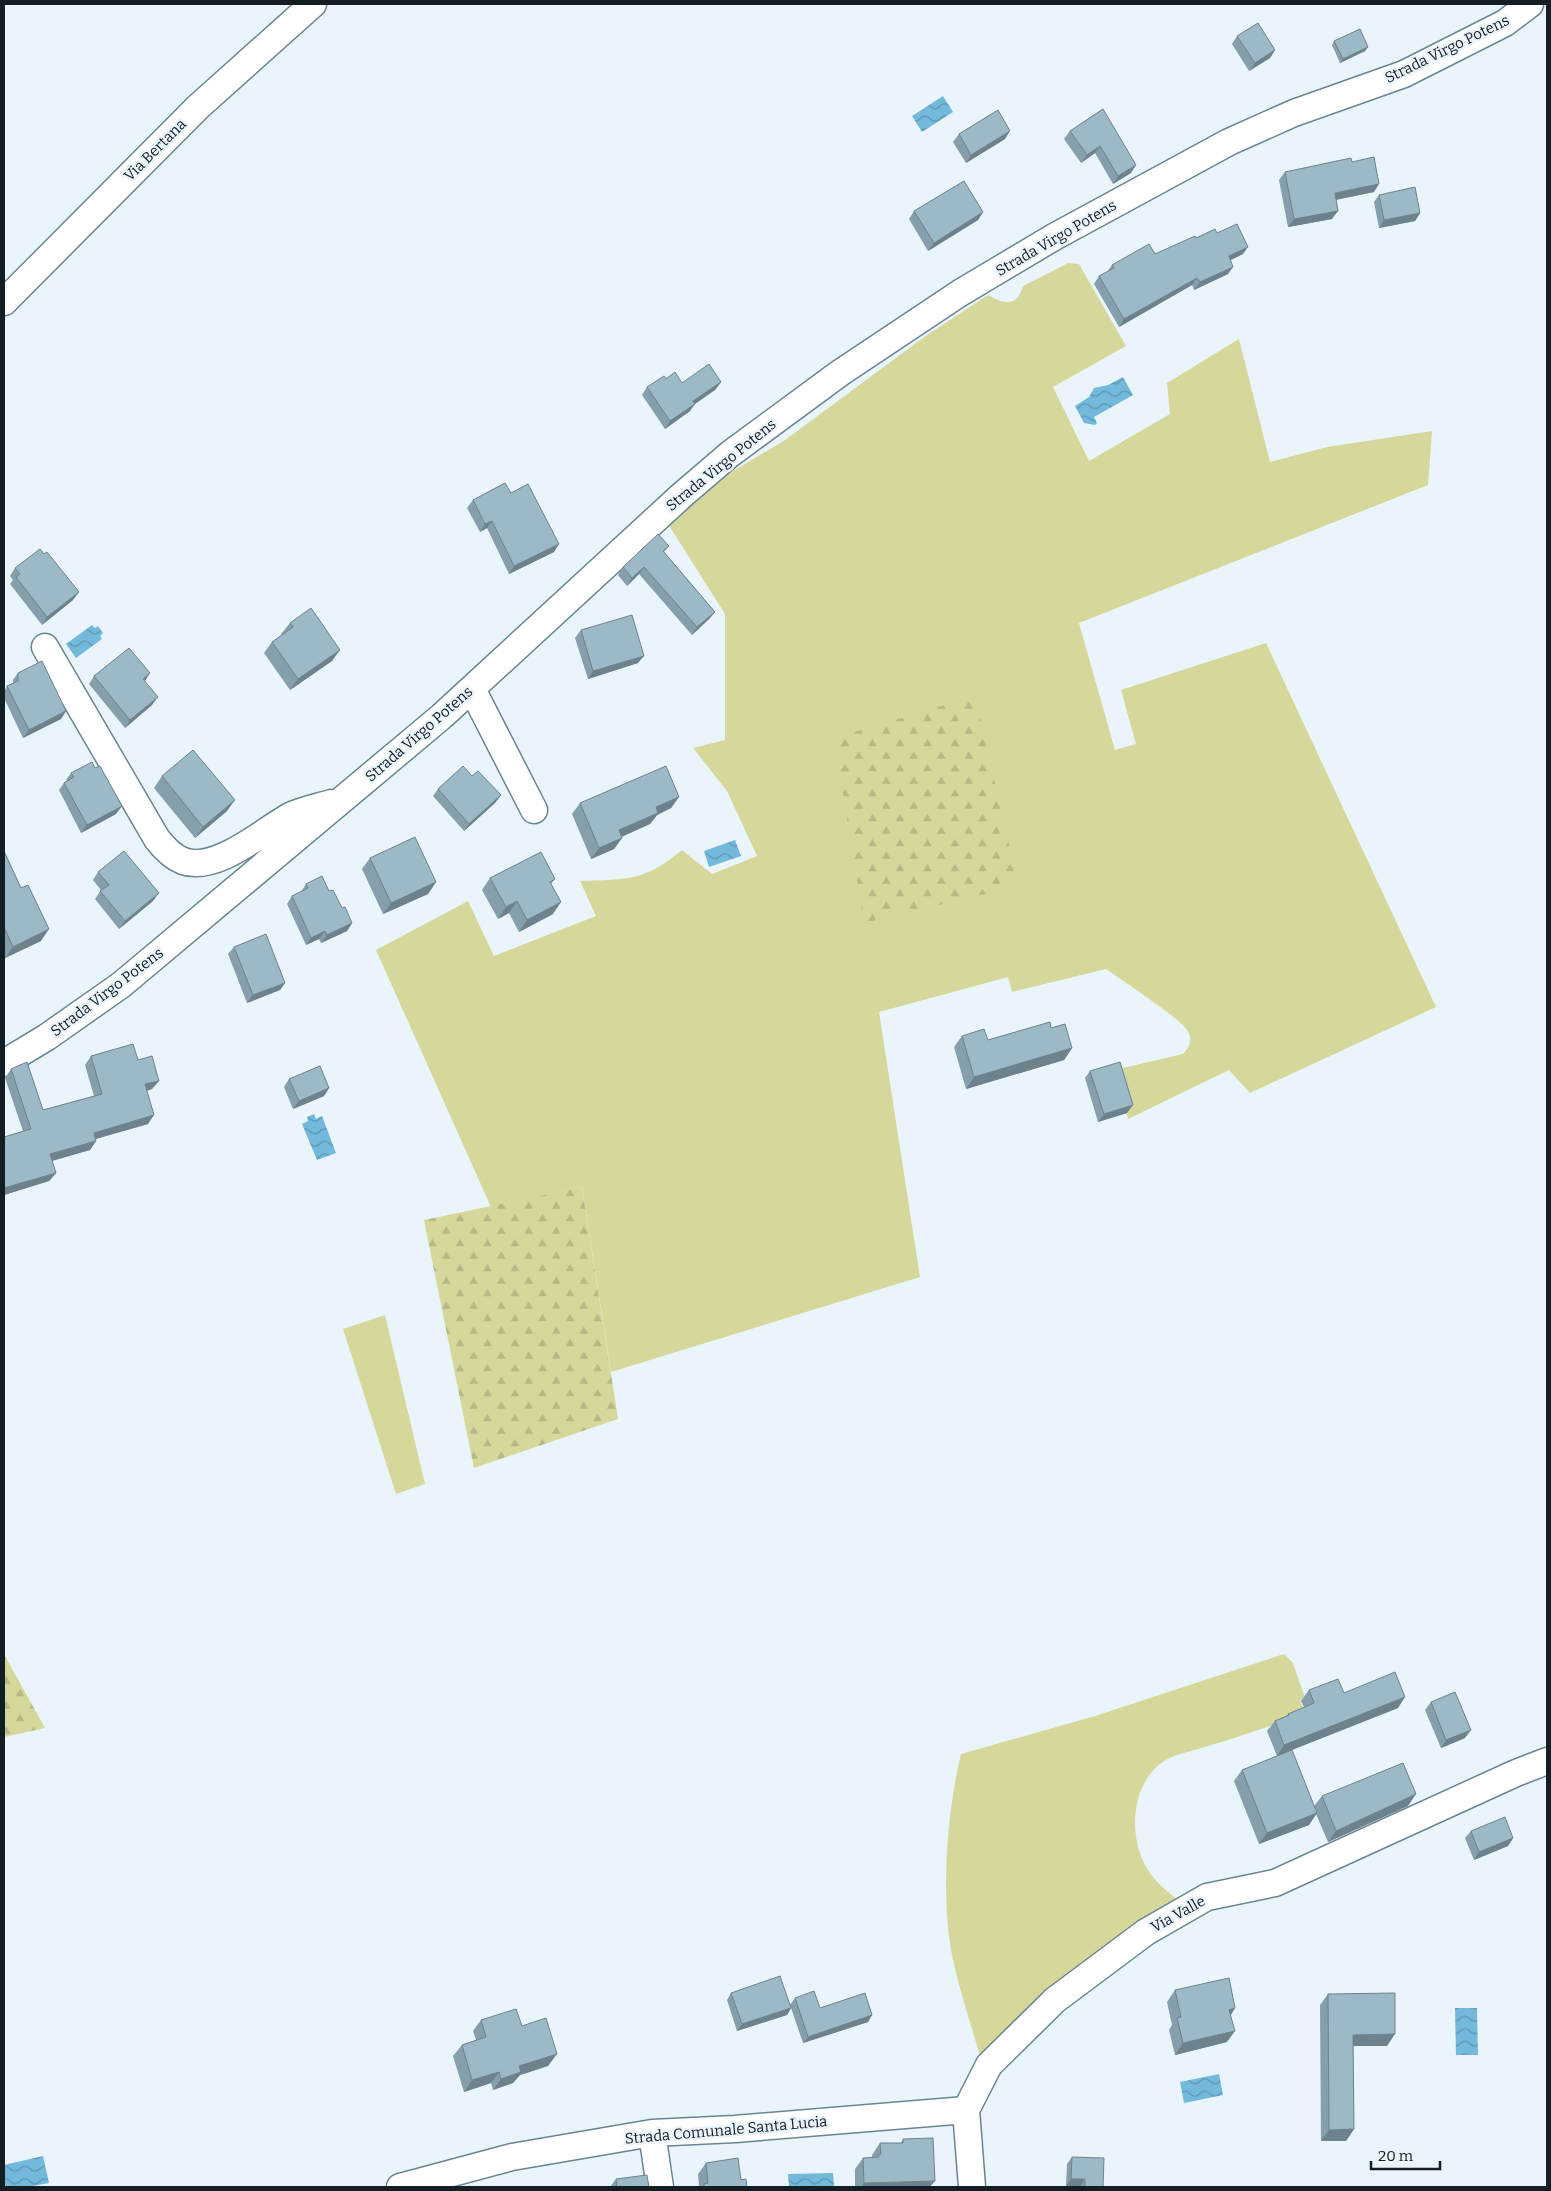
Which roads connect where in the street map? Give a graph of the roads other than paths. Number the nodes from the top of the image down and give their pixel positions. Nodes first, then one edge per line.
1 (313, 4) edge
2 (1530, 4) edge
3 (4, 302) edge
4 (45, 647) dead end
5 (472, 689) junction
6 (342, 800) junction
7 (534, 810) dead end
8 (4, 1063) edge
9 (1547, 1761) edge
10 (966, 2110) junction
11 (652, 2133) junction
12 (400, 2187) edge
13 (660, 2187) edge
14 (972, 2187) edge

1 - 3 street, Via Bertana
2 - 5 street, Strada Virgo Potens
4 - 6 street
5 - 6 street, Strada Virgo Potens
5 - 7 street
6 - 8 street, Strada Virgo Potens
9 - 10 street, Via Valle
10 - 11 street, Strada Comunale Santa Lucia
10 - 14 street
11 - 12 street, Strada Comunale Santa Lucia
11 - 13 street

